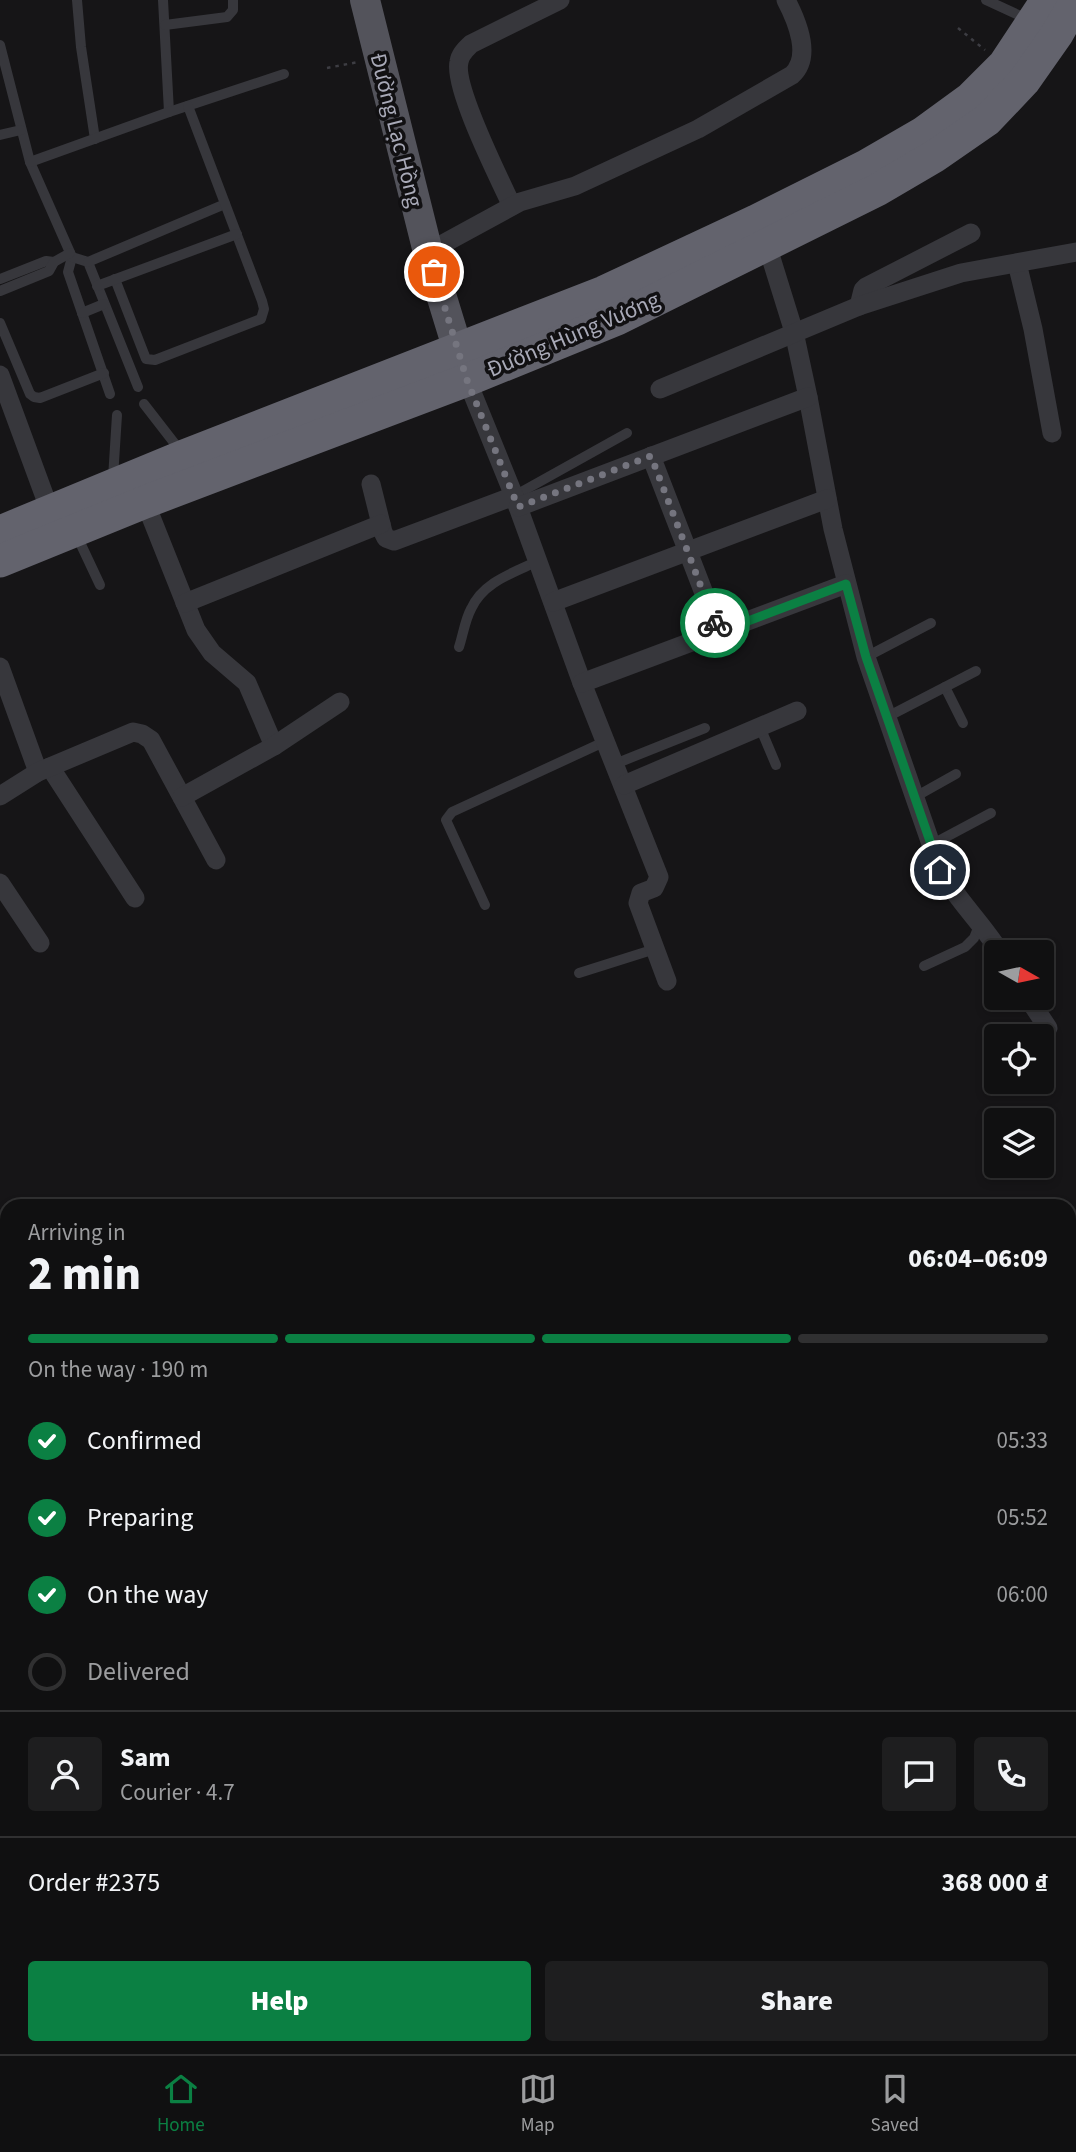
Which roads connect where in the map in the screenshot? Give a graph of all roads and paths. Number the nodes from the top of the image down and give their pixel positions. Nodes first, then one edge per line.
1 (77, 0) edge
2 (163, 0) edge
3 (233, 0) edge
4 (365, 0) edge
5 (560, 0) edge
6 (786, 0) edge
7 (986, 0) edge
8 (1076, 1) edge
9 (1004, 4) edge
10 (1040, 11) edge
11 (164, 25) junction
12 (958, 28) dead end
13 (0, 46) edge
14 (378, 58) junction
15 (1004, 65) junction
16 (327, 68) dead end
17 (284, 74) dead end
18 (188, 106) junction
19 (169, 112) junction
20 (22, 130) junction
21 (0, 135) edge
22 (95, 139) junction
23 (30, 162) junction
24 (225, 204) junction
25 (512, 206) junction
26 (971, 233) dead end
27 (237, 234) junction
28 (766, 245) junction
29 (428, 252) junction
30 (1076, 252) edge
31 (71, 255) junction
32 (54, 262) junction
33 (88, 262) junction
34 (1017, 263) junction
35 (0, 279) edge
36 (115, 279) junction
37 (97, 286) junction
38 (0, 291) edge
39 (104, 304) junction
40 (859, 306) junction
41 (82, 313) junction
42 (0, 323) edge
43 (794, 332) junction
44 (463, 365) junction
45 (104, 373) junction
46 (0, 375) edge
47 (138, 387) dead end
48 (660, 389) dead end
49 (110, 394) dead end
50 (808, 397) junction
51 (144, 404) dead end
52 (117, 415) dead end
53 (627, 433) dead end
54 (1052, 433) dead end
55 (184, 456) junction
56 (651, 456) junction
57 (371, 484) dead end
58 (112, 485) junction
59 (827, 499) junction
60 (516, 501) junction
61 (145, 502) junction
62 (381, 524) junction
63 (61, 526) junction
64 (0, 532) edge
65 (687, 550) junction
66 (0, 561) edge
67 (538, 561) junction
68 (846, 584) junction
69 (100, 586) dead end
70 (553, 602) junction
71 (185, 603) junction
72 (931, 622) dead end
73 (719, 632) junction
74 (459, 647) dead end
75 (866, 657) junction
76 (0, 667) edge
77 (976, 670) dead end
78 (582, 683) junction
79 (945, 687) junction
80 (6, 701) edge
81 (340, 702) dead end
82 (797, 711) dead end
83 (887, 717) junction
84 (963, 723) dead end
85 (760, 727) junction
86 (705, 728) dead end
87 (606, 741) junction
88 (274, 746) junction
89 (615, 764) junction
90 (776, 765) dead end
91 (44, 770) junction
92 (956, 774) dead end
93 (624, 785) junction
94 (0, 796) edge
95 (182, 797) junction
96 (915, 797) junction
97 (991, 813) dead end
98 (932, 845) junction
99 (216, 860) dead end
100 (0, 883) edge
101 (135, 898) dead end
102 (485, 905) dead end
103 (980, 923) junction
104 (992, 940) edge
105 (40, 943) dead end
106 (655, 949) junction
107 (924, 966) dead end
108 (579, 973) dead end
109 (667, 981) dead end

1 - 22 lane
2 - 11 lane
3 - 11 lane
4 - 14 main road, Đường Lạc Hồng
5 - 25 street
6 - 25 street
7 - 9 lane
8 - 28 highway, Đường Hùng Vương
9 - 10 lane
10 - 15 highway, Đường Hùng Vương
11 - 19 lane
12 - 15 path
13 - 20 lane
14 - 16 path
14 - 29 main road, Đường Lạc Hồng
15 - 44 highway, Đường Hùng Vương
17 - 18 lane
18 - 19 lane
18 - 24 lane
19 - 22 lane
20 - 21 lane
20 - 23 lane
22 - 23 lane
23 - 31 lane
24 - 27 lane
24 - 33 lane
25 - 29 street
26 - 40 street
27 - 36 lane
27 - 36 lane
28 - 43 street
28 - 44 highway, Đường Hùng Vương
29 - 44 main road, Đường Lạc Hồng
30 - 34 street
31 - 32 lane
31 - 33 lane
31 - 41 lane
32 - 35 lane
32 - 38 lane
33 - 37 lane
34 - 40 street
34 - 54 street
36 - 37 lane
37 - 39 lane
39 - 41 lane
39 - 47 lane
40 - 43 street
41 - 45 lane
42 - 45 lane
43 - 48 street
43 - 50 street
44 - 55 highway, Đường Hùng Vương
44 - 60 street
44 - 61 highway, Đường Hùng Vương
45 - 49 lane
46 - 63 street
50 - 56 street
50 - 59 street
51 - 55 lane
52 - 58 lane
53 - 60 lane
55 - 58 highway, Đường Hùng Vương
56 - 60 street
56 - 65 street
57 - 62 street
58 - 63 highway, Đường Hùng Vương
59 - 65 street
59 - 68 street
60 - 62 street
60 - 67 street
61 - 63 highway, Đường Hùng Vương
61 - 71 street
62 - 71 street
63 - 64 highway, Đường Hùng Vương
63 - 66 highway, Đường Hùng Vương
63 - 69 lane
65 - 70 street
65 - 73 street
67 - 70 street
67 - 74 lane
68 - 73 street
68 - 75 street
70 - 78 street
71 - 88 street
72 - 75 lane
73 - 78 street
75 - 83 street
76 - 80 street
77 - 79 lane
78 - 87 street
79 - 83 lane
79 - 84 lane
80 - 91 street
81 - 88 street
82 - 85 street
83 - 96 street
85 - 90 lane
85 - 93 street
86 - 89 lane
87 - 89 street
87 - 102 lane
88 - 95 street
89 - 93 street
91 - 94 street
91 - 95 street
91 - 101 street
92 - 96 lane
93 - 106 street
95 - 99 street
96 - 98 street
97 - 98 lane
98 - 103 street
100 - 105 street
103 - 104 street
103 - 107 lane
106 - 108 lane
106 - 109 street

